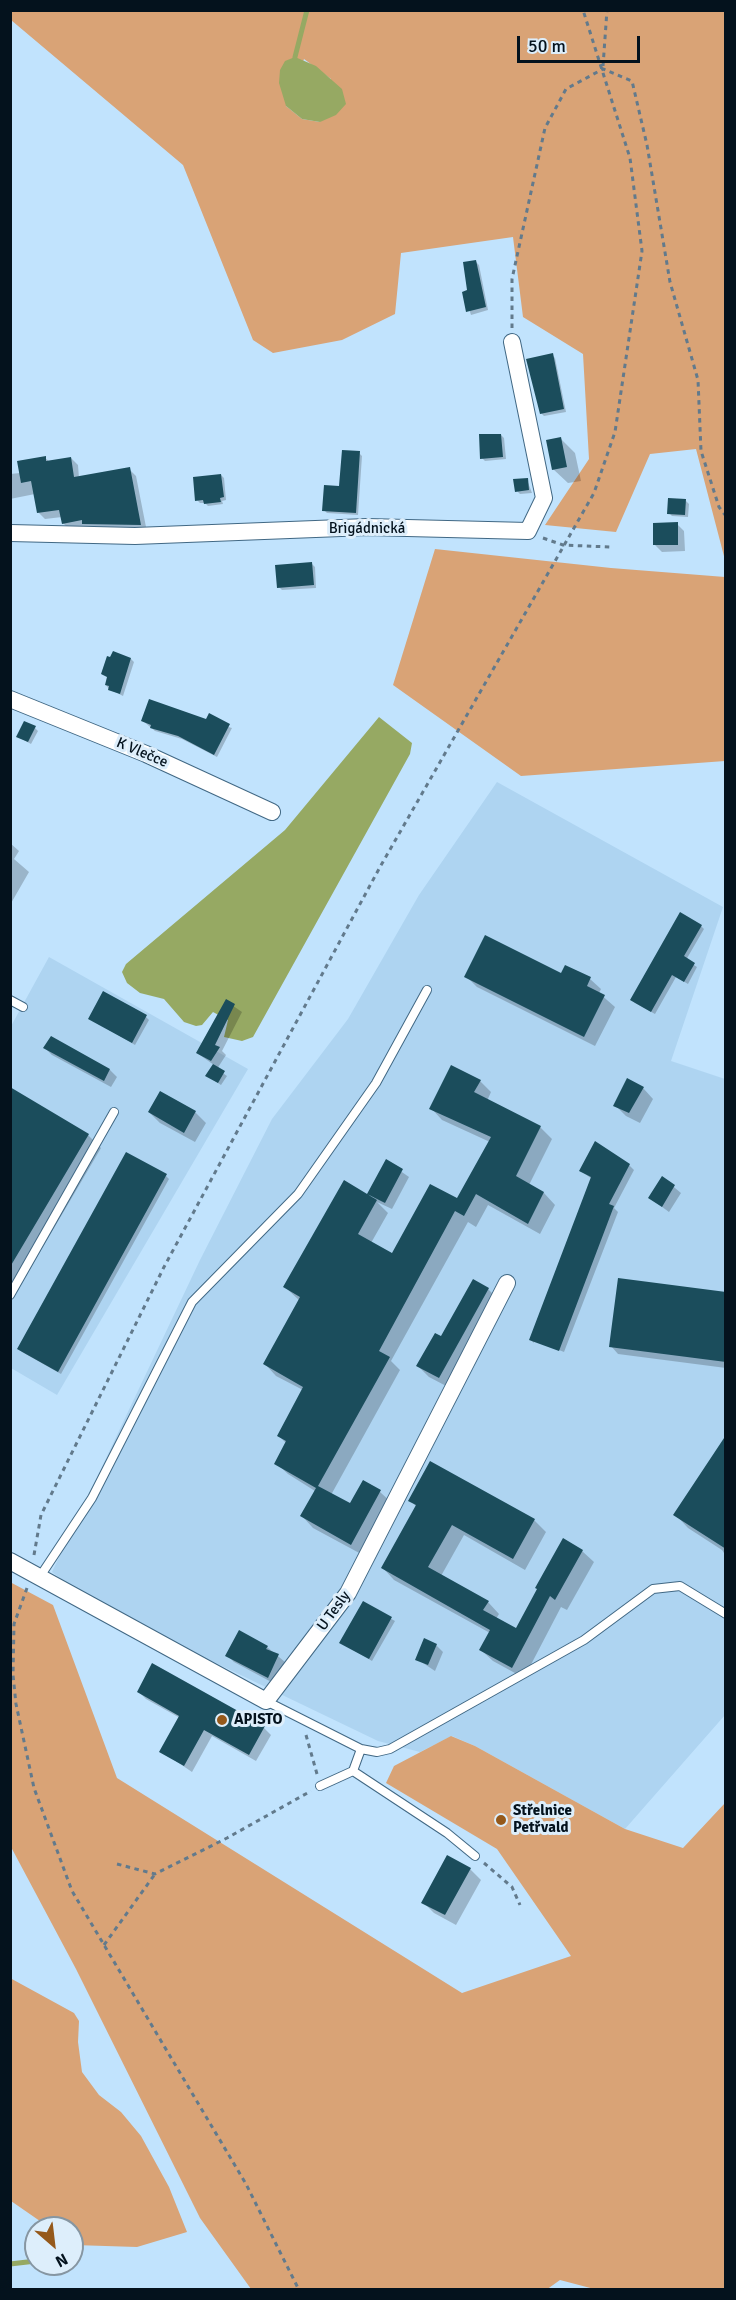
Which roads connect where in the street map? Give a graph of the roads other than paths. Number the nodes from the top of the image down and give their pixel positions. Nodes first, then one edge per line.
1 (512, 342) road end
2 (10, 533) edge
3 (10, 699) edge
4 (272, 812) dead end
5 (427, 990) dead end
6 (10, 1000) edge
7 (23, 1007) dead end
8 (114, 1112) dead end
9 (507, 1283) dead end
10 (10, 1294) edge
11 (10, 1561) edge
12 (35, 1576) junction
13 (726, 1614) edge
14 (266, 1701) junction
15 (361, 1749) junction
16 (353, 1771) junction
17 (320, 1786) road end
18 (475, 1856) road end

1 - 2 street, Brigádnická
3 - 4 street, K Vlečce
5 - 12 lane
6 - 7 lane
8 - 10 lane
9 - 14 street, U Tesly
11 - 12 street
12 - 14 street
13 - 15 lane
14 - 15 lane
15 - 16 lane
16 - 17 lane
16 - 18 lane

